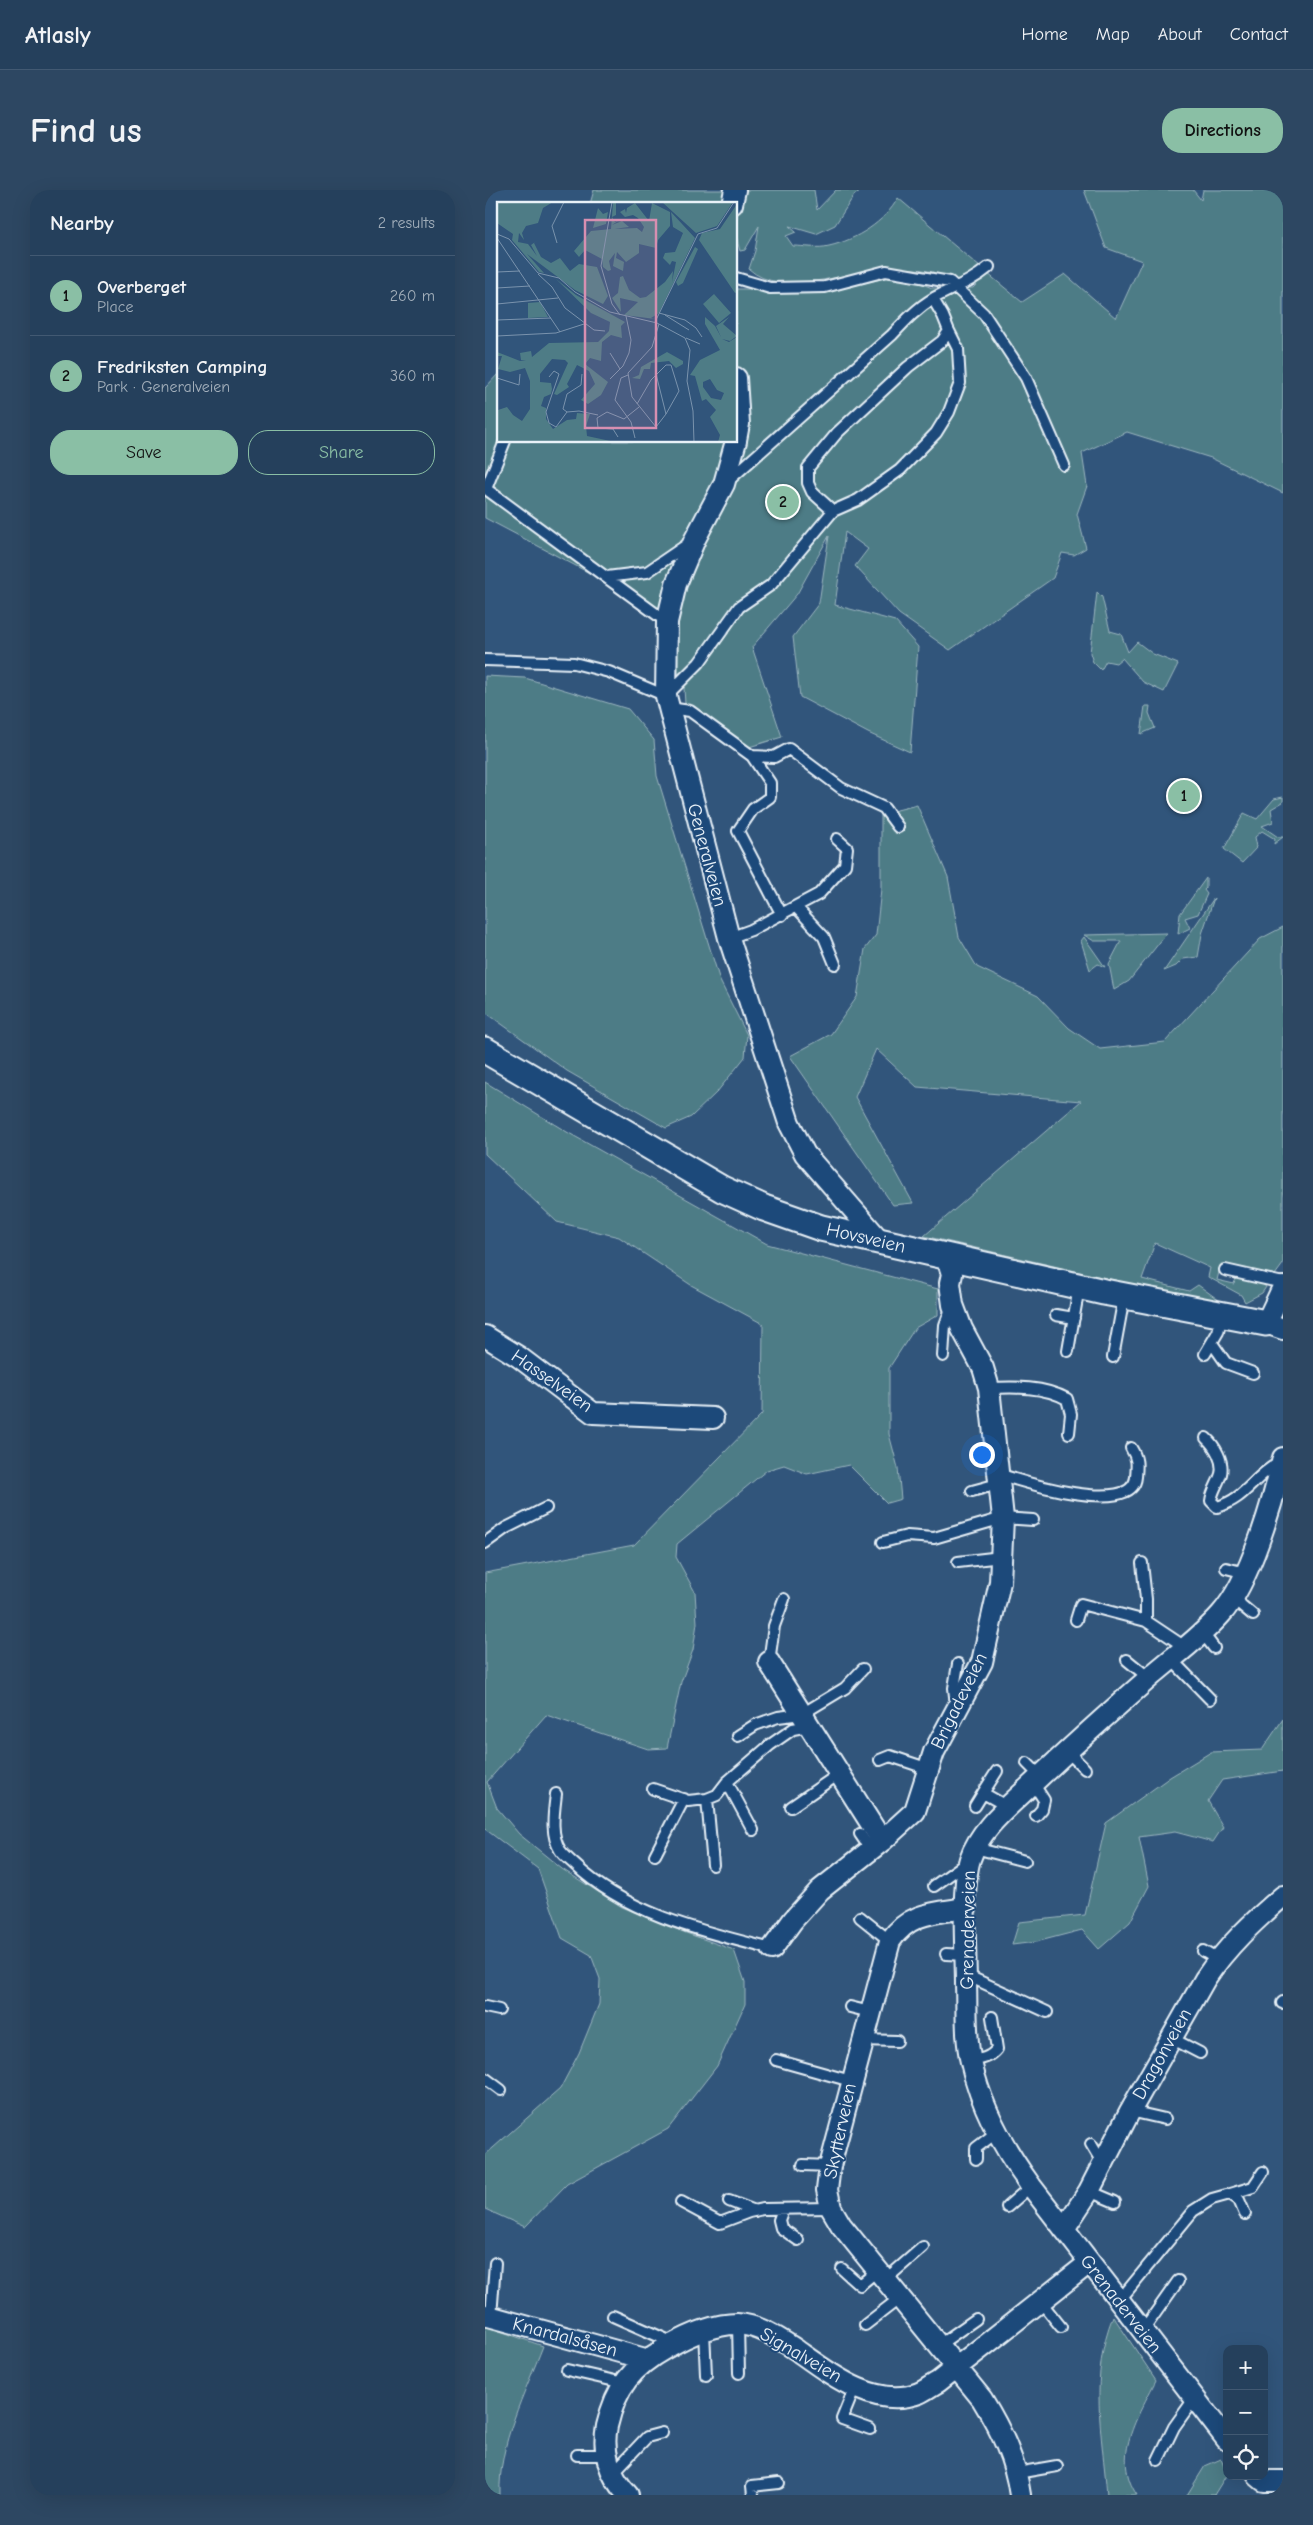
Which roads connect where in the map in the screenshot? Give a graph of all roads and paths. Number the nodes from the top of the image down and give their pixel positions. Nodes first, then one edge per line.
1 (989, 267) dead end
2 (737, 278) edge
3 (955, 290) junction
4 (933, 299) junction
5 (949, 331) junction
6 (737, 393) edge
7 (737, 435) edge
8 (505, 442) edge
9 (736, 442) edge
10 (1064, 464) dead end
11 (724, 484) junction
12 (833, 511) junction
13 (695, 539) junction
14 (606, 577) junction
15 (667, 622) junction
16 (485, 660) edge
17 (668, 702) junction
18 (752, 756) junction
19 (898, 827) dead end
20 (837, 839) dead end
21 (796, 908) junction
22 (782, 915) junction
23 (729, 938) junction
24 (835, 964) dead end
25 (485, 1050) edge
26 (882, 1243) junction
27 (946, 1255) junction
28 (1225, 1270) dead end
29 (1283, 1283) edge
30 (1080, 1286) junction
31 (1283, 1287) edge
32 (1124, 1296) junction
33 (953, 1305) junction
34 (1056, 1314) dead end
35 (1222, 1315) junction
36 (1074, 1318) junction
37 (1274, 1326) edge
38 (485, 1336) edge
39 (1212, 1343) junction
40 (1068, 1351) dead end
41 (1205, 1354) dead end
42 (943, 1356) dead end
43 (1113, 1357) dead end
44 (1253, 1373) dead end
45 (989, 1388) junction
46 (713, 1418) dead end
47 (1069, 1433) dead end
48 (1206, 1438) dead end
49 (1131, 1448) dead end
50 (1283, 1460) edge
51 (997, 1479) junction
52 (973, 1491) dead end
53 (546, 1508) dead end
54 (1003, 1518) junction
55 (1033, 1520) dead end
56 (883, 1542) dead end
57 (485, 1544) edge
58 (1001, 1557) junction
59 (958, 1562) dead end
60 (1142, 1563) dead end
61 (1226, 1568) dead end
62 (1246, 1573) junction
63 (1235, 1595) junction
64 (784, 1599) dead end
65 (1253, 1616) dead end
66 (1076, 1620) dead end
67 (1146, 1621) junction
68 (1202, 1632) junction
69 (1214, 1648) dead end
70 (1178, 1653) junction
71 (1127, 1660) dead end
72 (769, 1662) joint
73 (958, 1664) dead end
74 (863, 1669) dead end
75 (1149, 1678) junction
76 (1210, 1699) dead end
77 (957, 1709) junction
78 (805, 1720) junction
79 (737, 1736) dead end
80 (1067, 1751) junction
81 (880, 1760) dead end
82 (929, 1769) junction
83 (1085, 1769) dead end
84 (997, 1771) dead end
85 (839, 1774) junction
86 (1033, 1774) junction
87 (727, 1782) junction
88 (653, 1789) dead end
89 (983, 1793) junction
90 (555, 1794) dead end
91 (684, 1799) junction
92 (707, 1799) junction
93 (791, 1806) dead end
94 (975, 1806) dead end
95 (1008, 1807) junction
96 (1036, 1816) dead end
97 (753, 1830) dead end
98 (860, 1834) dead end
99 (877, 1846) junction
100 (972, 1854) junction
101 (655, 1855) dead end
102 (1025, 1861) dead end
103 (713, 1865) dead end
104 (934, 1886) dead end
105 (1283, 1896) edge
106 (966, 1908) junction
107 (860, 1917) dead end
108 (891, 1941) junction
109 (772, 1949) joint
110 (946, 1954) dead end
111 (966, 1965) junction
112 (850, 2007) dead end
113 (485, 2008) edge
114 (499, 2010) dead end
115 (870, 2012) junction
116 (1047, 2012) dead end
117 (992, 2017) dead end
118 (1171, 2038) junction
119 (862, 2040) junction
120 (897, 2041) dead end
121 (1200, 2052) dead end
122 (776, 2060) dead end
123 (970, 2060) junction
124 (485, 2078) edge
125 (851, 2081) junction
126 (501, 2090) dead end
127 (1125, 2111) junction
128 (1165, 2119) dead end
129 (997, 2132) junction
130 (1091, 2144) dead end
131 (976, 2160) dead end
132 (803, 2164) dead end
133 (1103, 2164) junction
134 (830, 2166) junction
135 (1263, 2172) dead end
136 (1031, 2186) junction
137 (1089, 2191) junction
138 (1230, 2194) junction
139 (729, 2201) dead end
140 (681, 2202) dead end
141 (1115, 2202) dead end
142 (1007, 2207) dead end
143 (783, 2209) junction
144 (755, 2211) junction
145 (1245, 2214) dead end
146 (834, 2222) junction
147 (1064, 2229) junction
148 (798, 2240) dead end
149 (923, 2247) dead end
150 (495, 2263) dead end
151 (1089, 2264) junction
152 (842, 2268) dead end
153 (881, 2276) junction
154 (1178, 2281) dead end
155 (900, 2298) junction
156 (1041, 2302) junction
157 (1119, 2302) junction
158 (488, 2316) edge
159 (613, 2316) dead end
160 (976, 2319) dead end
161 (738, 2324) junction
162 (865, 2325) dead end
163 (1061, 2327) dead end
164 (704, 2331) junction
165 (1142, 2332) junction
166 (674, 2343) junction
167 (939, 2345) junction
168 (645, 2359) junction
169 (958, 2368) junction
170 (567, 2370) dead end
171 (739, 2373) dead end
172 (706, 2375) dead end
173 (624, 2383) junction
174 (855, 2387) junction
175 (1194, 2399) junction
176 (1223, 2427) edge
177 (870, 2429) dead end
178 (662, 2433) dead end
179 (577, 2454) dead end
180 (606, 2455) junction
181 (1157, 2460) dead end
182 (1057, 2466) dead end
183 (1017, 2473) junction
184 (612, 2474) junction
185 (779, 2483) dead end
186 (628, 2495) edge
187 (753, 2495) edge
188 (1019, 2495) edge

1 - 3 lane
2 - 3 lane
3 - 4 lane
3 - 10 lane
4 - 5 lane
4 - 11 lane
5 - 12 lane
5 - 12 lane
6 - 7 street, Generalveien
8 - 14 lane
9 - 11 street, Generalveien
11 - 13 street, Generalveien
12 - 17 lane
13 - 14 lane
13 - 15 street, Generalveien
14 - 15 lane
15 - 17 street, Generalveien
16 - 17 lane
17 - 18 lane
17 - 23 street, Generalveien
18 - 19 lane
18 - 22 lane
20 - 21 lane
21 - 22 lane
21 - 24 lane
22 - 23 lane
23 - 26 street, Generalveien
25 - 26 street, Hovsveien
26 - 27 street, Hovsveien
27 - 30 street, Hovsveien
27 - 33 street, Brigadeveien
28 - 29 lane
30 - 32 street, Hovsveien
30 - 36 lane
31 - 37 street
32 - 35 street, Hovsveien
32 - 43 lane
33 - 42 lane
33 - 45 street, Brigadeveien
34 - 36 lane
35 - 37 street, Hovsveien
35 - 39 lane
36 - 40 lane
38 - 46 street, Hasselveien
39 - 41 lane
39 - 44 lane
45 - 47 lane
45 - 51 street, Brigadeveien
48 - 50 lane
49 - 51 lane
50 - 62 street, Grenaderveien
51 - 52 lane
51 - 54 street, Brigadeveien
53 - 57 lane
54 - 55 lane
54 - 56 lane
54 - 58 street, Brigadeveien
58 - 59 lane
58 - 77 street, Brigadeveien
60 - 67 lane
61 - 62 lane
62 - 63 street, Grenaderveien
63 - 65 lane
63 - 68 street, Grenaderveien
64 - 72 lane
66 - 67 lane
67 - 70 lane
68 - 69 lane
68 - 70 street, Grenaderveien
70 - 75 street, Grenaderveien
70 - 76 lane
71 - 75 lane
72 - 78 street
73 - 77 lane
74 - 78 lane
75 - 80 street, Grenaderveien
77 - 82 street, Brigadeveien
78 - 79 lane
78 - 85 street
78 - 87 lane
80 - 83 lane
80 - 86 street, Grenaderveien
81 - 82 lane
82 - 99 street, Brigadeveien
84 - 89 lane
85 - 93 lane
85 - 99 street
86 - 95 street, Grenaderveien
86 - 96 lane
87 - 92 lane
87 - 97 lane
88 - 91 lane
89 - 94 lane
89 - 95 lane
90 - 109 lane, Brigadeveien
91 - 92 lane
91 - 101 lane
92 - 103 lane
95 - 100 street, Grenaderveien
98 - 99 lane
99 - 109 street, Brigadeveien
100 - 102 lane
100 - 104 lane
100 - 106 street, Grenaderveien
105 - 118 street, Dragonveien
106 - 108 street, Skytterveien
106 - 111 street, Grenaderveien
107 - 108 lane
108 - 115 street, Skytterveien
110 - 111 lane
111 - 116 lane
111 - 123 street, Grenaderveien
112 - 115 lane
113 - 114 lane
115 - 119 street, Skytterveien
117 - 123 lane
118 - 121 lane
118 - 127 street, Dragonveien
119 - 120 lane
119 - 125 street, Skytterveien
122 - 125 lane
123 - 129 street, Grenaderveien
124 - 126 lane
125 - 134 street, Skytterveien
127 - 128 lane
127 - 133 street, Dragonveien
129 - 131 lane
129 - 136 street, Grenaderveien
130 - 133 lane
132 - 134 lane
133 - 137 street, Dragonveien
134 - 146 street, Skytterveien
135 - 138 lane
136 - 142 lane
136 - 147 street, Grenaderveien
137 - 141 lane
137 - 147 street, Dragonveien
138 - 145 lane
138 - 157 lane
139 - 144 lane
140 - 144 lane
143 - 144 lane
143 - 146 lane
143 - 148 lane
146 - 153 street, Skytterveien
147 - 151 street, Grenaderveien
149 - 153 lane
150 - 158 lane
151 - 156 street, Signalveien
151 - 157 street, Grenaderveien
152 - 153 lane
153 - 155 street, Skytterveien
154 - 165 lane
155 - 162 lane
155 - 167 street, Skytterveien
156 - 163 lane
156 - 169 street, Signalveien
157 - 165 street, Grenaderveien
158 - 168 street, Knardalsåsen
159 - 166 lane
160 - 167 lane
161 - 164 street, Signalveien
161 - 171 lane
161 - 174 street, Signalveien
164 - 166 street, Signalveien
164 - 172 lane
165 - 175 street, Grenaderveien
166 - 168 street, Signalveien
167 - 169 street, Skytterveien
168 - 173 street, Signalveien
169 - 174 street, Signalveien
169 - 183 street
170 - 173 lane
173 - 180 street, Signalveien
174 - 177 lane
175 - 176 street, Grenaderveien
175 - 181 lane
178 - 184 lane
179 - 180 lane
180 - 184 street, Signalveien
182 - 183 lane
183 - 188 street
184 - 186 street, Signalveien
185 - 187 lane

